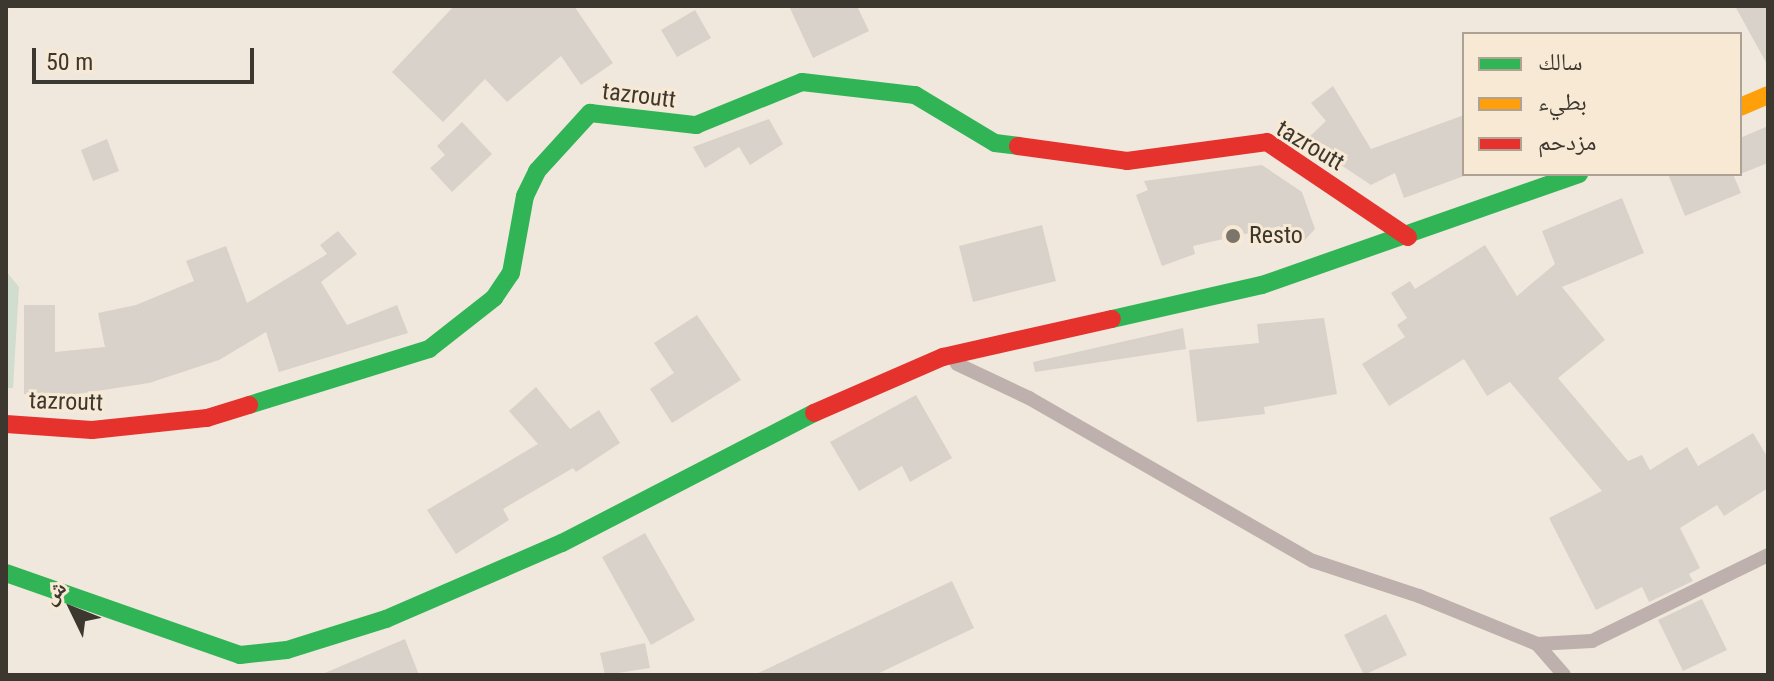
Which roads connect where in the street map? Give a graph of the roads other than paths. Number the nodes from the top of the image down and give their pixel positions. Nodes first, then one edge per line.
1 (1768, 95) edge
2 (1742, 106) edge
3 (1574, 176) edge
4 (1408, 237) junction
5 (943, 357) junction
6 (6, 424) edge
7 (1768, 555) edge
8 (6, 573) edge
9 (1537, 644) junction
10 (1564, 675) edge

1 - 2 main road
3 - 4 main road
4 - 5 main road
4 - 6 main road, tazroutt
5 - 8 main road
5 - 9 lane
7 - 9 lane
9 - 10 lane

